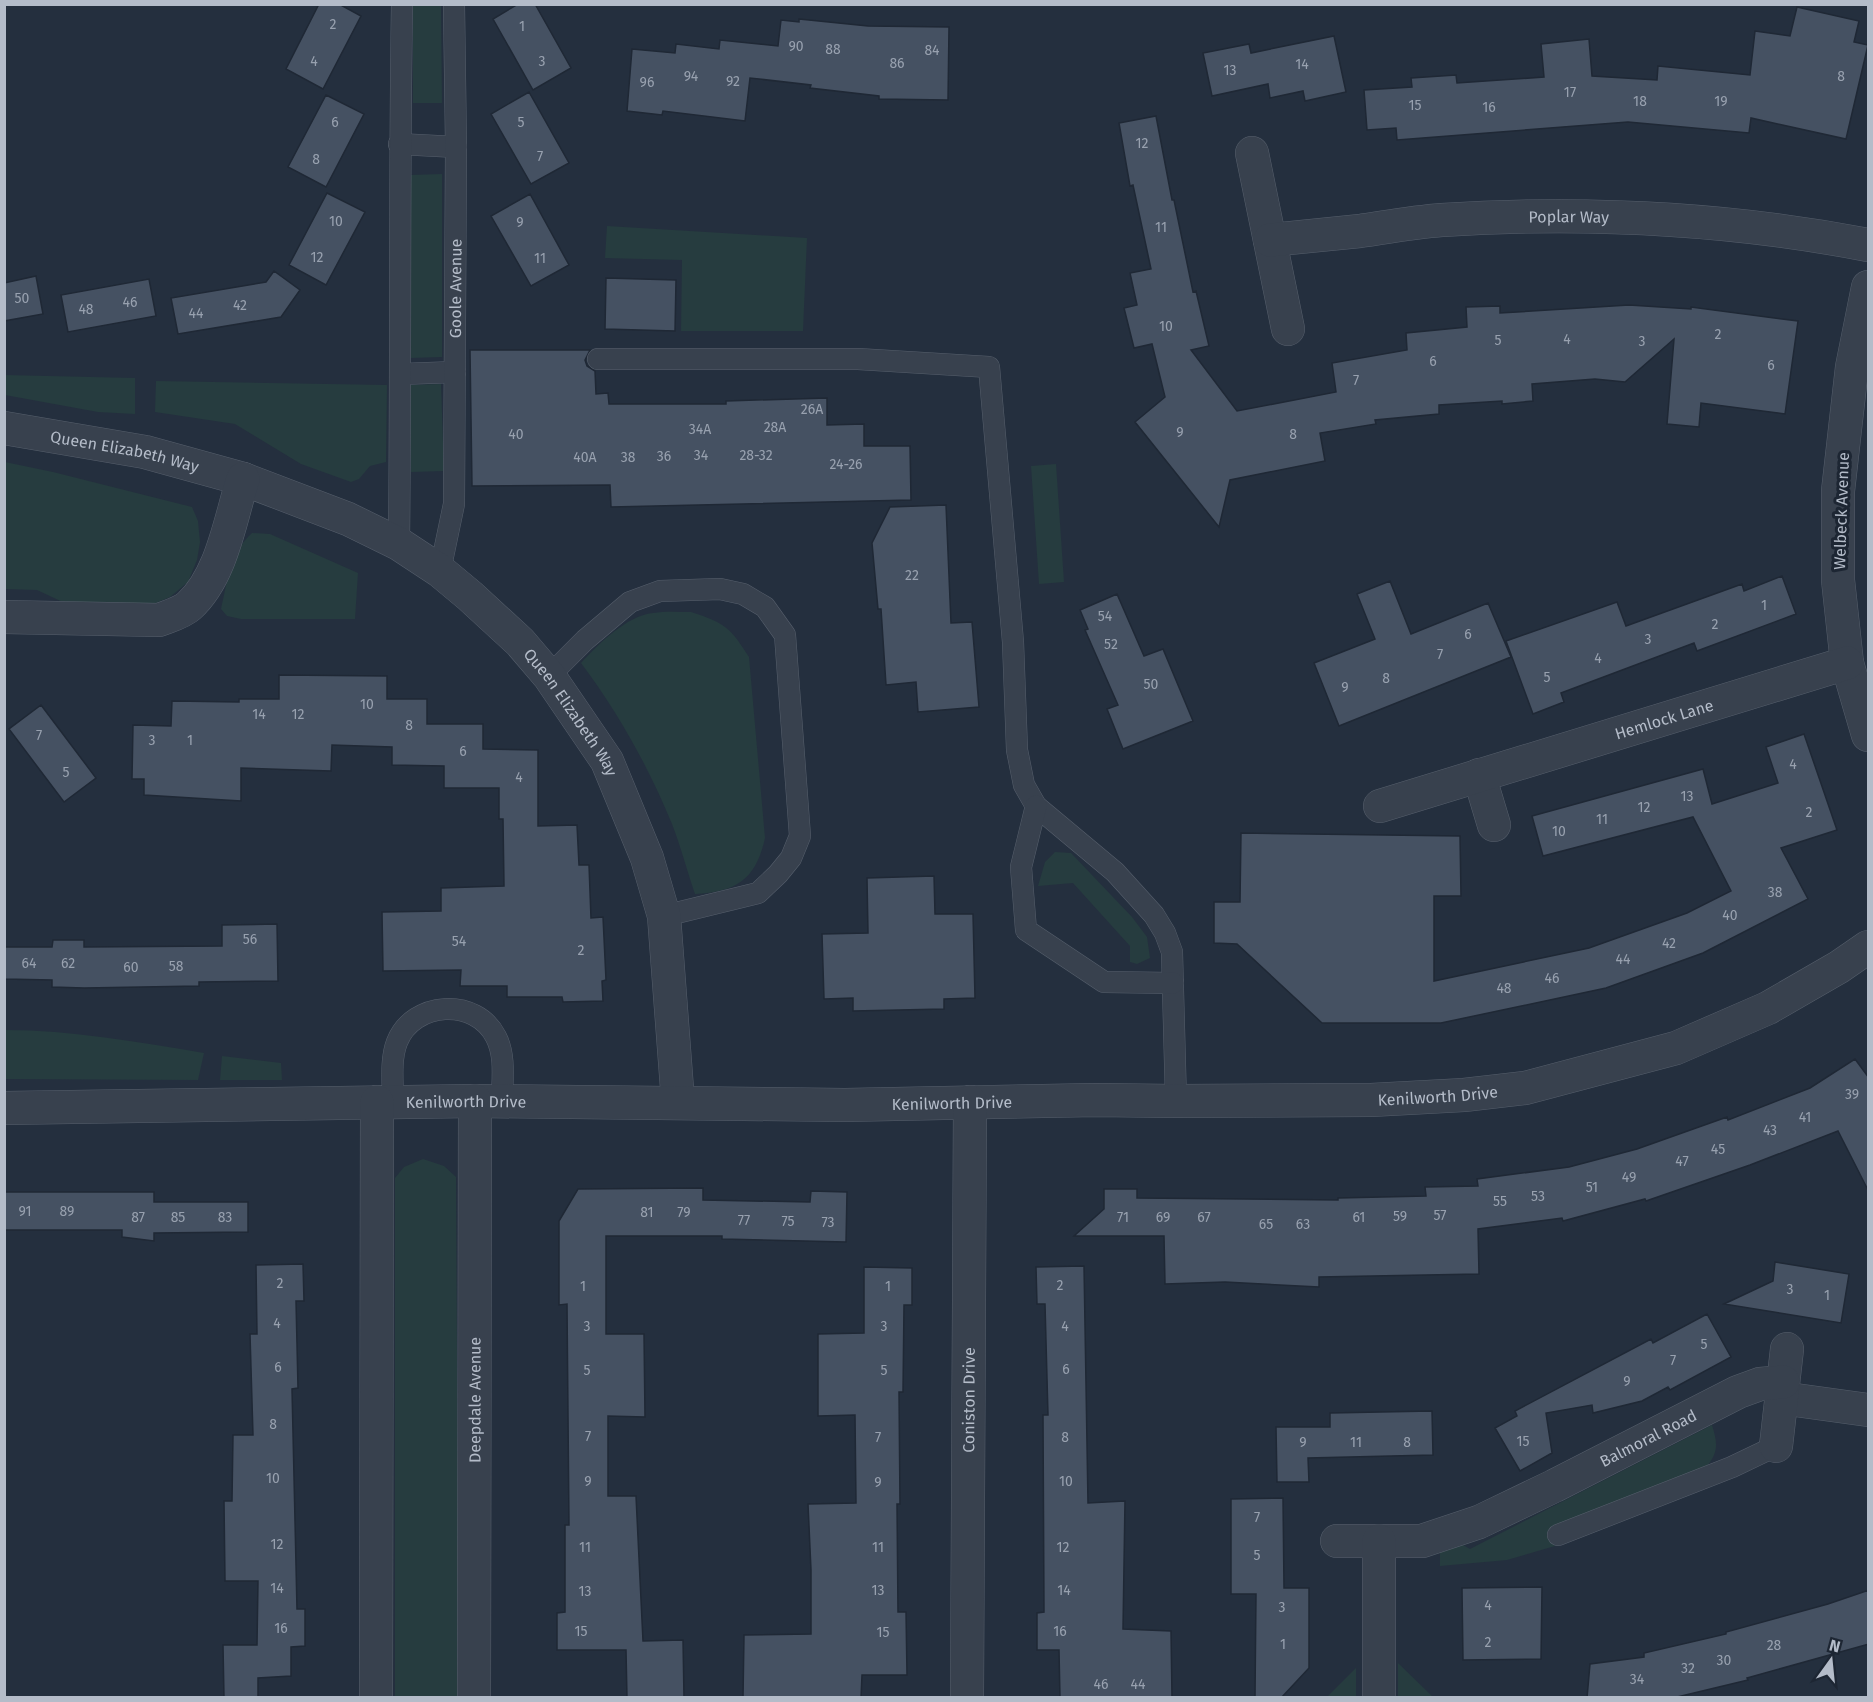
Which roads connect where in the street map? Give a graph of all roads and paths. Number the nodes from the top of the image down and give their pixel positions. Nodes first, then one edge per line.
1 (402, 4) edge
2 (454, 4) edge
3 (399, 144) junction
4 (456, 147) junction
5 (1252, 153) dead end
6 (1270, 240) junction
7 (1869, 245) edge
8 (1869, 287) edge
9 (1288, 329) dead end
10 (598, 359) dead end
11 (454, 372) junction
12 (401, 374) junction
13 (4, 428) edge
14 (243, 479) junction
15 (399, 544) junction
16 (440, 571) junction
17 (4, 617) edge
18 (1847, 663) junction
19 (549, 676) junction
20 (1869, 735) edge
21 (1479, 775) junction
22 (1036, 806) junction
23 (1380, 806) dead end
24 (1494, 825) dead end
25 (664, 916) junction
26 (1869, 947) edge
27 (1173, 984) junction
28 (489, 1101) junction
29 (1176, 1101) junction
30 (385, 1102) junction
31 (678, 1102) junction
32 (970, 1102) junction
33 (4, 1108) edge
34 (1787, 1349) dead end
35 (1782, 1390) junction
36 (1869, 1410) edge
37 (1776, 1446) joint
38 (1558, 1535) dead end
39 (1337, 1541) dead end
40 (1379, 1541) junction
41 (376, 1698) edge
42 (474, 1698) edge
43 (967, 1698) edge
44 (1379, 1698) edge

1 - 3 lane
2 - 4 lane, Goole Avenue
3 - 4 lane
3 - 12 lane
4 - 11 lane, Goole Avenue
5 - 6 street
6 - 7 street, Poplar Way
6 - 9 street
8 - 18 street, Welbeck Avenue
10 - 22 lane
11 - 12 lane
11 - 16 lane, Goole Avenue
12 - 15 lane
13 - 14 street, Queen Elizabeth Way
14 - 15 street, Queen Elizabeth Way
14 - 17 street
15 - 16 street, Queen Elizabeth Way
16 - 19 street, Queen Elizabeth Way
18 - 20 street, Welbeck Avenue
18 - 21 street, Hemlock Lane
19 - 25 street, Queen Elizabeth Way
19 - 25 lane
21 - 23 street, Hemlock Lane
21 - 24 street
22 - 27 lane
22 - 27 lane
25 - 31 street, Queen Elizabeth Way
26 - 29 street, Kenilworth Drive
27 - 29 lane
28 - 30 street, Kenilworth Drive
28 - 30 lane
28 - 31 street, Kenilworth Drive
28 - 42 street, Deepdale Avenue
29 - 32 street, Kenilworth Drive
30 - 33 street, Kenilworth Drive
30 - 41 street
31 - 32 street, Kenilworth Drive
32 - 43 street, Coniston Drive
34 - 35 street
35 - 36 street, Balmoral Road
35 - 37 street
35 - 40 street, Balmoral Road
37 - 38 lane
39 - 40 street, Balmoral Road
40 - 44 street

